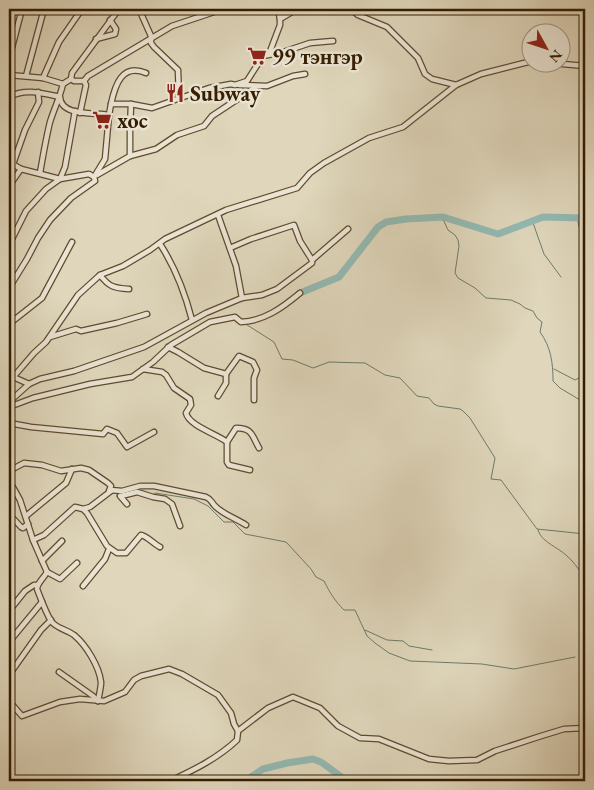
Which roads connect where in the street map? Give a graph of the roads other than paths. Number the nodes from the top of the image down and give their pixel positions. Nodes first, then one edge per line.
1 (22, 9) edge
2 (44, 9) edge
3 (82, 9) edge
4 (120, 9) edge
5 (139, 9) edge
6 (278, 9) edge
7 (297, 9) edge
8 (350, 9) edge
9 (214, 12) dead end
10 (280, 19) junction
11 (110, 20) junction
12 (152, 38) junction
13 (96, 39) junction
14 (333, 41) dead end
15 (269, 54) junction
16 (9, 59) edge
17 (522, 63) edge
18 (572, 65) edge
19 (585, 66) edge
20 (146, 73) dead end
21 (305, 74) dead end
22 (9, 75) edge
23 (26, 76) junction
24 (43, 78) junction
25 (71, 79) junction
26 (84, 81) junction
27 (63, 84) junction
28 (235, 85) junction
29 (456, 85) junction
30 (256, 87) junction
31 (38, 92) junction
32 (9, 97) edge
33 (60, 98) junction
34 (179, 98) junction
35 (112, 104) junction
36 (131, 104) junction
37 (78, 112) junction
38 (109, 115) junction
39 (130, 156) junction
40 (11, 163) edge
41 (21, 169) junction
42 (40, 173) junction
43 (94, 177) junction
44 (60, 179) junction
45 (9, 186) edge
46 (218, 215) junction
47 (348, 229) dead end
48 (72, 242) dead end
49 (160, 244) junction
50 (9, 245) edge
51 (230, 248) junction
52 (312, 260) junction
53 (100, 275) junction
54 (9, 288) edge
55 (129, 289) dead end
56 (300, 293) dead end
57 (242, 298) junction
58 (147, 314) dead end
59 (192, 320) junction
60 (9, 324) edge
61 (49, 337) junction
62 (168, 347) junction
63 (143, 369) junction
64 (226, 374) junction
65 (10, 376) edge
66 (28, 384) junction
67 (218, 396) dead end
68 (254, 400) dead end
69 (9, 402) edge
70 (9, 407) edge
71 (9, 423) edge
72 (154, 432) dead end
73 (227, 442) junction
74 (259, 448) dead end
75 (72, 469) junction
76 (250, 470) dead end
77 (9, 471) edge
78 (9, 480) edge
79 (109, 491) junction
80 (121, 496) junction
81 (127, 504) dead end
82 (83, 509) junction
83 (9, 514) edge
84 (26, 516) junction
85 (28, 524) junction
86 (246, 525) dead end
87 (180, 526) dead end
88 (33, 540) junction
89 (62, 541) dead end
90 (160, 546) dead end
91 (109, 549) junction
92 (42, 561) junction
93 (77, 563) dead end
94 (47, 572) junction
95 (37, 585) junction
96 (83, 586) dead end
97 (42, 602) junction
98 (9, 611) edge
99 (51, 620) junction
100 (9, 642) edge
101 (58, 672) dead end
102 (9, 675) edge
103 (98, 701) junction
104 (9, 702) edge
105 (585, 728) edge
106 (238, 731) junction
107 (170, 781) edge

1 - 16 street
2 - 23 street
3 - 24 street
4 - 11 street
5 - 12 street
6 - 10 street
7 - 10 street
8 - 29 street
9 - 12 street
10 - 15 street
11 - 13 street
11 - 13 street
12 - 26 street
12 - 34 street
13 - 25 street
14 - 15 street
15 - 28 street
17 - 29 street
18 - 19 street
20 - 35 street
21 - 30 street
22 - 23 street
23 - 24 street
24 - 27 street
25 - 26 street
25 - 27 street
26 - 37 street
27 - 33 street
28 - 30 street
28 - 34 street
29 - 46 street
30 - 39 street
31 - 32 street
31 - 33 street
31 - 40 street
33 - 37 street
33 - 42 street
34 - 36 street
35 - 36 street
35 - 38 street
36 - 39 street
37 - 38 street
37 - 44 street
38 - 43 street
39 - 43 street
40 - 41 street
41 - 42 street
41 - 45 street
42 - 44 street
43 - 44 street
43 - 54 street
44 - 50 street
46 - 49 street
46 - 51 street
47 - 52 street
48 - 60 street
49 - 53 street
49 - 59 street
51 - 52 street
51 - 57 street
52 - 57 street
53 - 55 street
53 - 61 street
56 - 62 street
57 - 59 street
58 - 61 street
59 - 66 street
61 - 65 street
62 - 63 street
62 - 64 street
63 - 70 street
63 - 73 street
64 - 67 street
64 - 68 street
65 - 66 street
66 - 69 street
71 - 72 street
73 - 74 street
73 - 76 street
75 - 77 street
75 - 79 street
75 - 84 street
78 - 84 street
79 - 80 street
79 - 82 street
79 - 86 street
80 - 81 street
80 - 87 street
82 - 88 street
82 - 91 street
83 - 85 street
84 - 85 street
85 - 88 street
88 - 92 street
89 - 92 street
90 - 91 street
91 - 96 street
92 - 94 street
93 - 94 street
94 - 95 street
95 - 97 street
95 - 98 street
97 - 99 street
97 - 100 street
99 - 102 street
99 - 103 street
101 - 103 street
103 - 104 street
103 - 106 street
105 - 106 street
106 - 107 street

